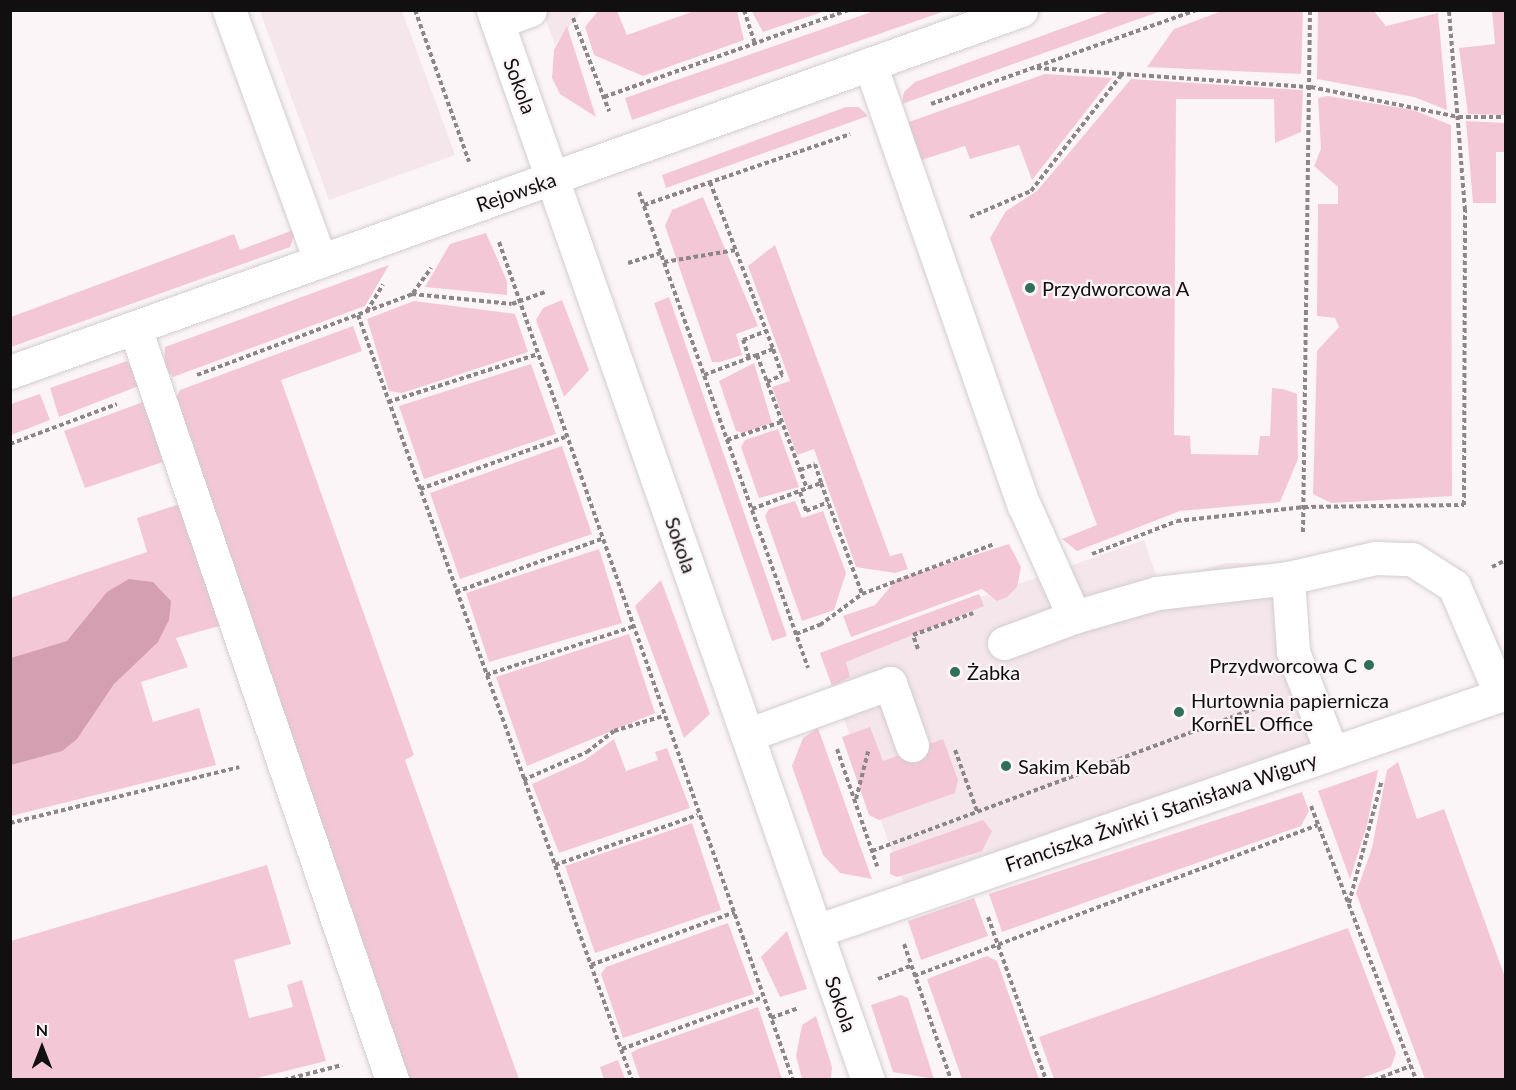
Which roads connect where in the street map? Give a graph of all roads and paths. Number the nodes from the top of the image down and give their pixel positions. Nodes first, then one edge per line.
1 (230, 10) edge
2 (416, 10) edge
3 (530, 10) edge
4 (570, 10) edge
5 (744, 10) edge
6 (849, 10) edge
7 (1021, 10) edge
8 (1310, 10) edge
9 (1449, 10) edge
10 (495, 16) edge
11 (755, 43) junction
12 (870, 64) junction
13 (1034, 68) dead end
14 (1122, 74) junction
15 (1311, 87) junction
16 (604, 97) junction
17 (1459, 117) junction
18 (1506, 117) edge
19 (624, 153) junction
20 (554, 179) junction
21 (710, 182) dead end
22 (484, 203) junction
23 (928, 235) junction
24 (736, 250) junction
25 (661, 252) junction
26 (320, 260) junction
27 (664, 262) junction
28 (588, 276) junction
29 (521, 300) junction
30 (358, 315) junction
31 (135, 328) junction
32 (766, 331) junction
33 (773, 349) junction
34 (538, 354) junction
35 (756, 355) junction
36 (749, 358) junction
37 (10, 372) edge
38 (704, 375) junction
39 (767, 382) junction
40 (156, 389) junction
41 (388, 402) junction
42 (781, 422) junction
43 (566, 437) junction
44 (728, 440) junction
45 (10, 444) edge
46 (800, 470) junction
47 (821, 483) junction
48 (420, 489) junction
49 (807, 489) junction
50 (800, 492) junction
51 (828, 502) junction
52 (1304, 507) junction
53 (752, 509) junction
54 (602, 539) junction
55 (998, 542) dead end
56 (1055, 568) junction
57 (1288, 578) junction
58 (456, 592) junction
59 (862, 594) junction
60 (982, 610) dead end
61 (1074, 617) junction
62 (634, 626) junction
63 (796, 634) junction
64 (1004, 644) dead end
65 (921, 657) dead end
66 (486, 675) junction
67 (1307, 690) junction
68 (1503, 694) edge
69 (822, 708) junction
70 (663, 716) junction
71 (1391, 733) junction
72 (747, 735) junction
73 (873, 742) dead end
74 (912, 745) dead end
75 (953, 745) dead end
76 (1332, 753) junction
77 (1296, 766) junction
78 (231, 770) dead end
79 (523, 780) junction
80 (855, 803) junction
81 (977, 811) junction
82 (698, 815) junction
83 (10, 823) edge
84 (1318, 825) junction
85 (872, 850) junction
86 (555, 865) junction
87 (881, 878) dead end
88 (1349, 904) junction
89 (735, 912) junction
90 (987, 916) dead end
91 (816, 931) junction
92 (901, 936) dead end
93 (997, 945) junction
94 (591, 965) junction
95 (911, 966) junction
96 (914, 976) junction
97 (866, 983) dead end
98 (763, 997) junction
99 (810, 1003) dead end
100 (771, 1018) junction
101 (622, 1049) junction
102 (337, 1066) dead end
103 (1411, 1066) junction
104 (284, 1080) edge
105 (392, 1080) edge
106 (632, 1080) edge
107 (793, 1080) edge
108 (868, 1080) edge
109 (951, 1080) edge
110 (1046, 1080) edge
111 (1374, 1080) edge
112 (1416, 1080) edge

1 - 26 street
2 - 22 path
3 - 10 street
4 - 16 path
5 - 11 path
6 - 11 path
7 - 12 street, Rejowska
8 - 15 path
9 - 17 path
10 - 20 street, Sokola
11 - 16 path
12 - 19 street, Rejowska
12 - 23 street
13 - 14 path
14 - 15 path
14 - 23 path
15 - 17 path
15 - 52 path
16 - 19 path
17 - 18 path
17 - 52 path
19 - 20 street, Rejowska
19 - 25 path
20 - 22 street, Rejowska
20 - 28 street, Sokola
21 - 24 path
22 - 26 street, Rejowska
22 - 29 path
23 - 56 street
24 - 27 path
24 - 32 path
25 - 27 path
25 - 28 path
26 - 31 street, Rejowska
27 - 38 path
28 - 29 path
28 - 72 street, Sokola
29 - 30 path
29 - 34 path
30 - 40 path
30 - 41 path
31 - 37 street, Rejowska
31 - 40 street
32 - 33 path
32 - 36 path
33 - 35 path
33 - 39 path
34 - 41 path
34 - 43 path
35 - 36 path
35 - 39 path
36 - 38 path
38 - 44 path
39 - 42 path
40 - 45 path
40 - 105 street
41 - 48 path
42 - 44 path
42 - 46 path
43 - 48 path
43 - 54 path
44 - 53 path
46 - 47 path
46 - 49 path
47 - 49 path
47 - 51 path
48 - 58 path
49 - 50 path
50 - 51 path
50 - 53 path
51 - 59 path
52 - 56 path
52 - 57 path
53 - 63 path
54 - 58 path
54 - 62 path
55 - 59 path
56 - 61 street
57 - 61 street
57 - 67 street
57 - 68 street
58 - 66 path
59 - 63 path
60 - 65 path
61 - 64 street
62 - 66 path
62 - 70 path
63 - 69 path
66 - 79 path
67 - 76 street
67 - 81 path
68 - 71 street, Franciszka Żwirki i Stanisława Wigury
69 - 72 street
69 - 74 street
69 - 80 path
70 - 79 path
70 - 82 path
71 - 76 street, Franciszka Żwirki i Stanisława Wigury
71 - 88 path
72 - 91 street, Sokola
73 - 80 path
75 - 81 path
76 - 77 street, Franciszka Żwirki i Stanisława Wigury
77 - 84 path
77 - 91 street, Franciszka Żwirki i Stanisława Wigury
78 - 83 path
79 - 86 path
80 - 85 path
81 - 85 path
82 - 86 path
82 - 89 path
84 - 88 path
84 - 93 path
85 - 87 path
86 - 94 path
88 - 103 path
89 - 94 path
89 - 98 path
90 - 93 path
91 - 108 street, Sokola
92 - 95 path
93 - 96 path
93 - 110 path
94 - 101 path
95 - 96 path
95 - 97 path
96 - 109 path
98 - 100 path
98 - 101 path
99 - 100 path
100 - 107 path
101 - 106 path
102 - 104 path
103 - 111 path
103 - 112 path

